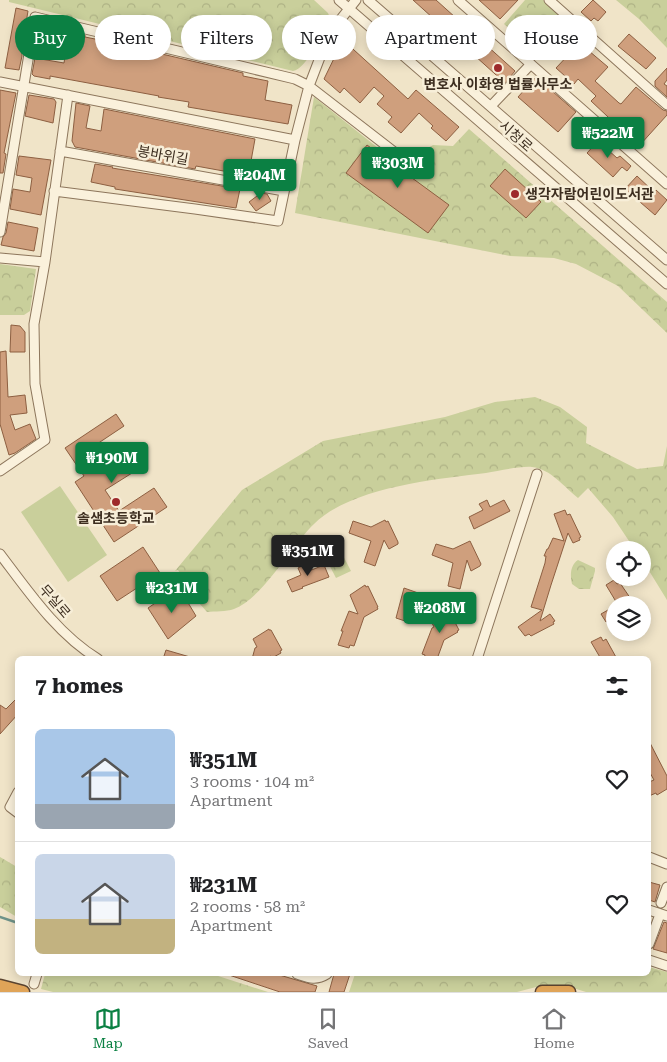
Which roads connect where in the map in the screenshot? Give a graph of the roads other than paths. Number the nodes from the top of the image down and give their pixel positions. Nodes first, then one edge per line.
1 (339, 0) edge
2 (356, 0) edge
3 (368, 0) edge
4 (458, 0) edge
5 (549, 0) edge
6 (348, 8) junction
7 (531, 64) junction
8 (0, 82) edge
9 (24, 86) junction
10 (309, 86) junction
11 (68, 95) junction
12 (667, 105) edge
13 (491, 106) junction
14 (295, 140) junction
15 (60, 151) junction
16 (406, 161) dead end
17 (667, 184) edge
18 (54, 190) junction
19 (284, 191) junction
20 (0, 232) edge
21 (0, 258) edge
22 (667, 260) edge
23 (45, 262) junction
24 (667, 284) edge
25 (0, 471) edge
26 (537, 474) dead end
27 (0, 554) edge
28 (93, 656) edge
29 (478, 656) edge
30 (15, 798) edge
31 (15, 811) edge
32 (651, 859) edge
33 (667, 864) edge
34 (667, 887) edge
35 (661, 903) dead end
36 (651, 911) edge
37 (663, 917) edge
38 (651, 940) edge
39 (651, 961) edge
40 (667, 966) edge
41 (36, 976) edge
42 (303, 976) edge
43 (324, 976) edge
44 (34, 984) dead end
45 (0, 986) edge
46 (23, 992) edge
47 (542, 992) edge
48 (569, 992) edge

1 - 6 street, 시청로
2 - 6 street
3 - 13 street, 시청로
4 - 7 street
5 - 12 street
6 - 10 street
6 - 24 street, 시청로
7 - 13 street
7 - 17 street
8 - 9 street
9 - 10 street
9 - 11 street
9 - 20 street
10 - 14 street
10 - 16 street
11 - 14 street
11 - 15 street
13 - 22 street, 시청로
14 - 19 street
15 - 18 street
15 - 19 street, 봉바위길
18 - 19 street
18 - 23 street
21 - 23 street
23 - 25 street
26 - 29 street
27 - 28 street, 무실로
30 - 31 street
32 - 33 street
34 - 35 street
36 - 37 street
37 - 38 street
39 - 40 street
41 - 44 street
42 - 43 street
45 - 46 highway
47 - 48 highway

